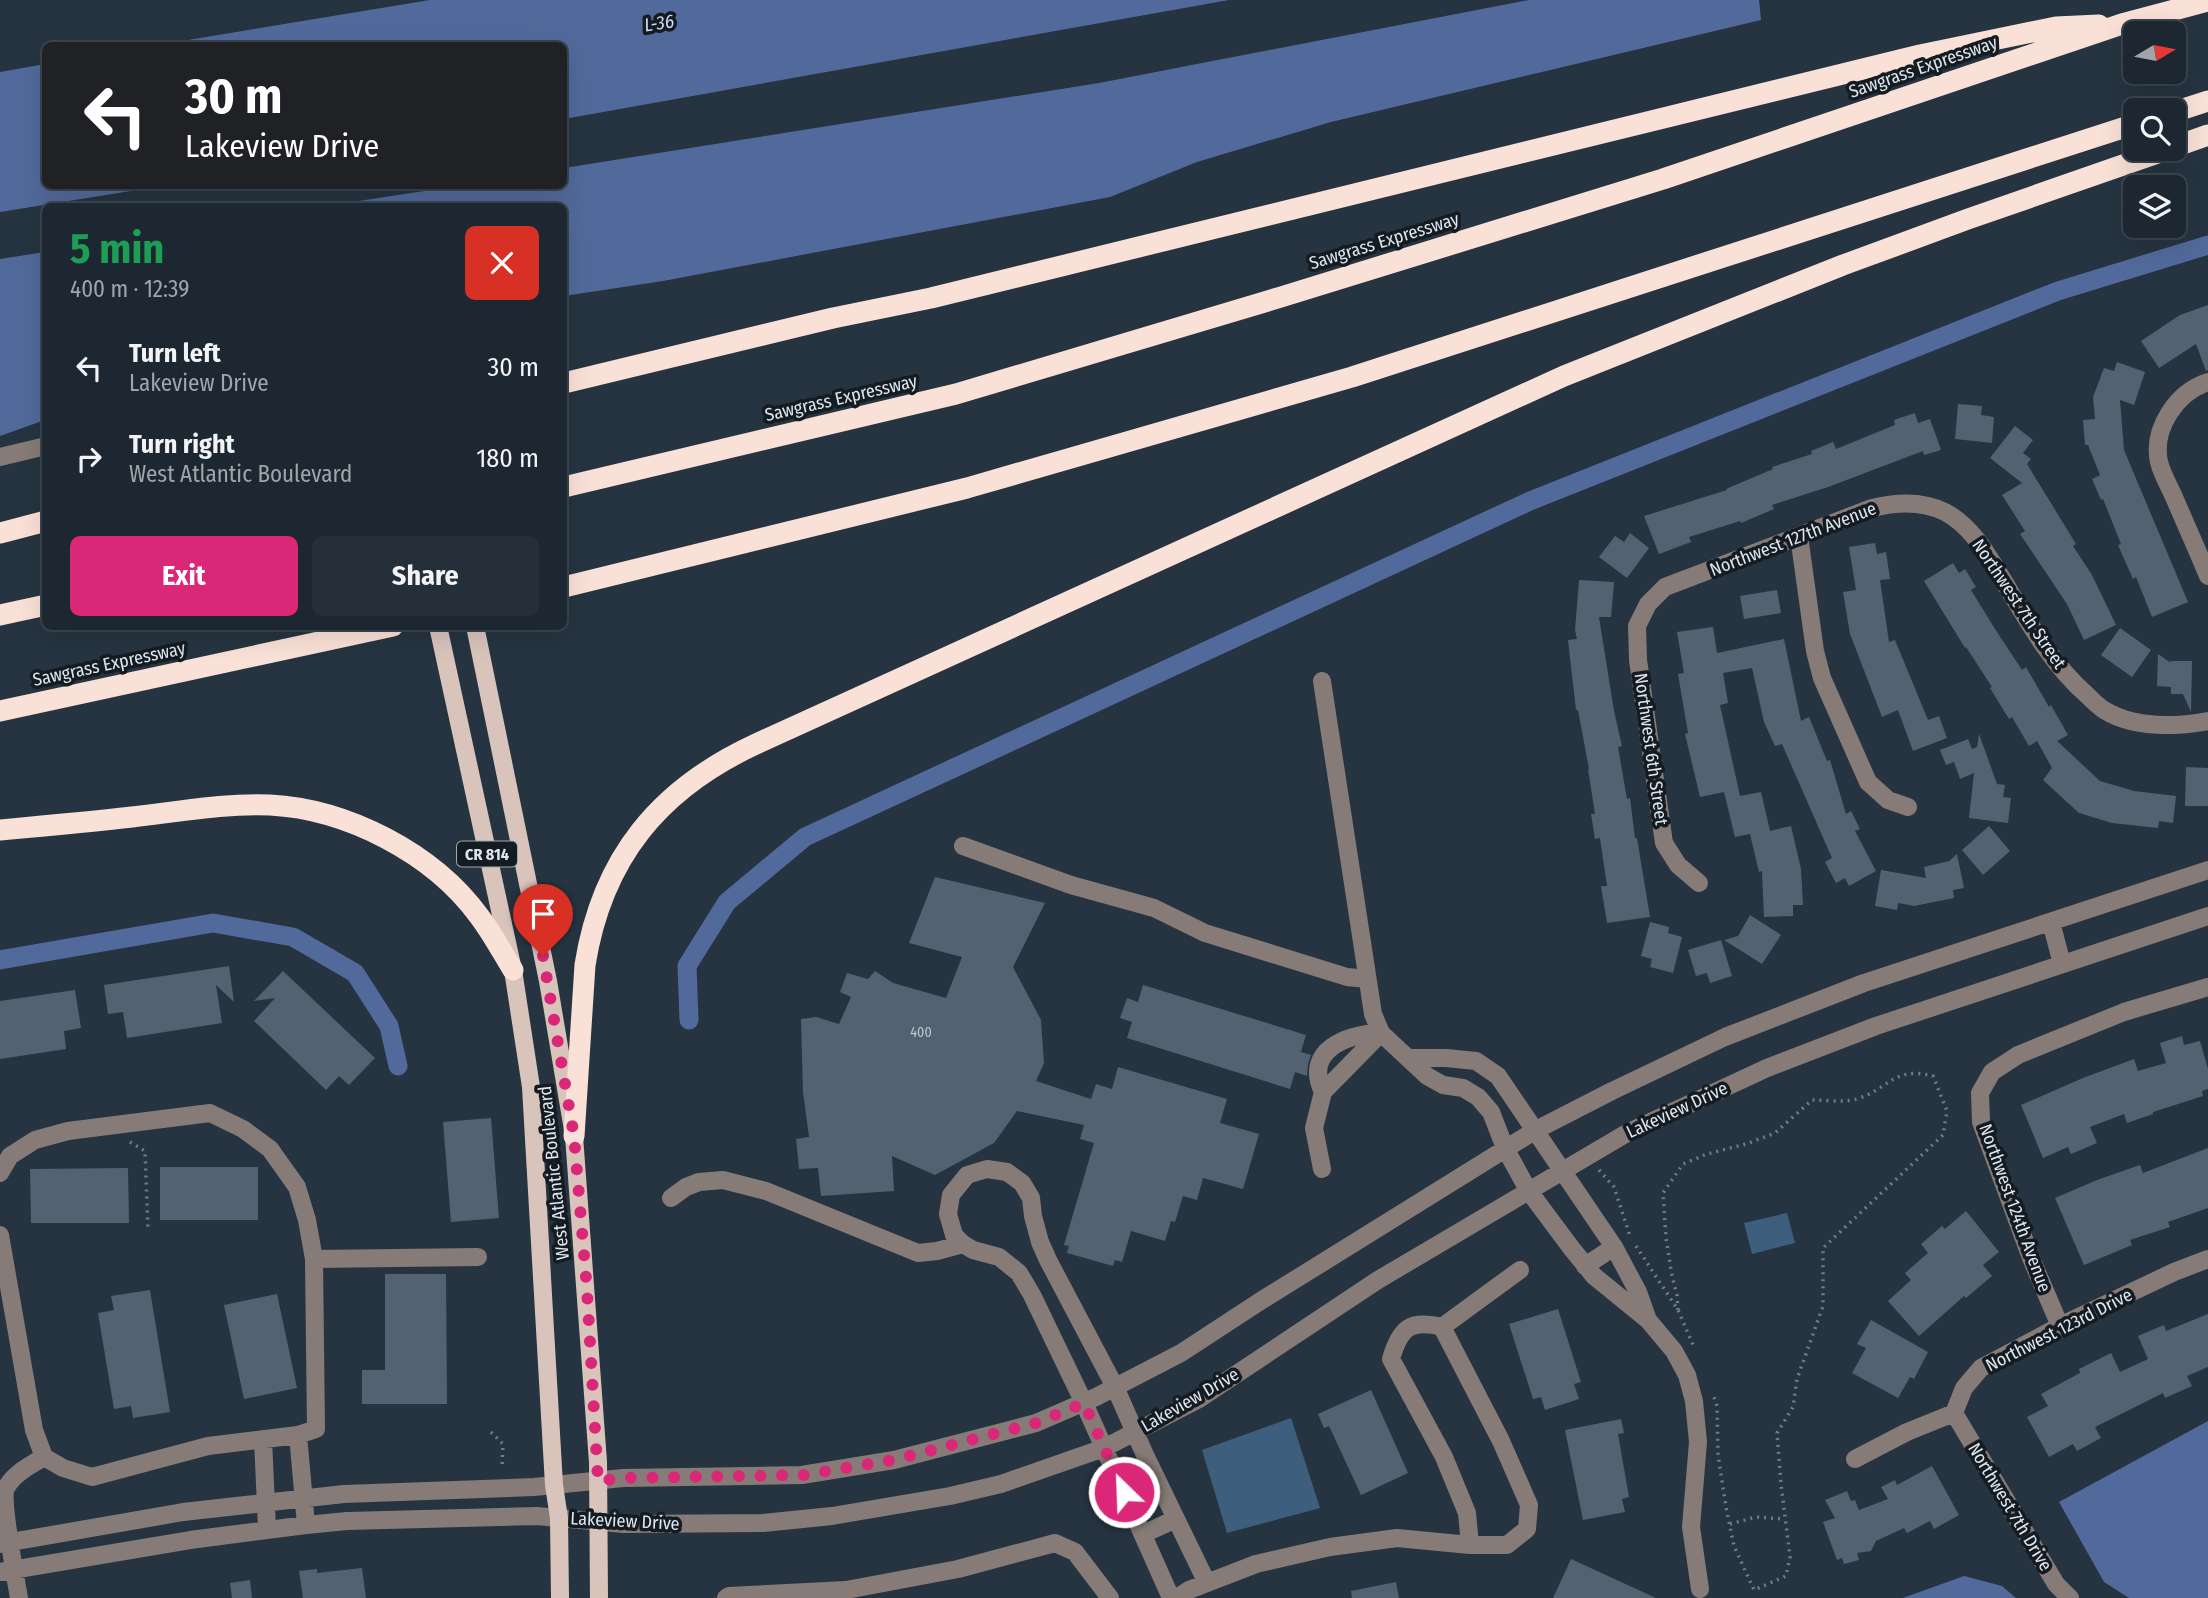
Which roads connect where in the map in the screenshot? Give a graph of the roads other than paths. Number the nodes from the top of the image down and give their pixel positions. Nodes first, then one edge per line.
1 (2208, 1) edge
2 (2122, 24) junction
3 (2208, 102) edge
4 (2186, 108) edge
5 (2123, 128) edge
6 (2208, 135) edge
7 (2186, 143) edge
8 (2134, 161) edge
9 (567, 382) edge
10 (2208, 382) edge
11 (42, 447) edge
12 (0, 457) edge
13 (567, 486) edge
14 (1945, 512) joint
15 (42, 522) edge
16 (0, 533) edge
17 (1799, 536) junction
18 (2208, 576) edge
19 (567, 586) edge
20 (1648, 604) joint
21 (42, 606) edge
22 (0, 615) edge
23 (377, 630) edge
24 (439, 630) edge
25 (476, 630) edge
26 (1322, 681) dead end
27 (0, 711) edge
28 (2208, 721) edge
29 (1908, 807) dead end
30 (0, 830) edge
31 (962, 846) dead end
32 (2208, 870) edge
33 (1699, 883) dead end
34 (2208, 916) edge
35 (2051, 922) junction
36 (2062, 964) junction
37 (513, 970) junction
38 (1367, 979) junction
39 (2208, 987) edge
40 (1381, 1032) junction
41 (1409, 1058) junction
42 (1323, 1091) junction
43 (1536, 1130) junction
44 (574, 1136) junction
45 (1505, 1148) junction
46 (1322, 1169) dead end
47 (1561, 1170) junction
48 (0, 1173) edge
49 (1528, 1190) junction
50 (671, 1198) dead end
51 (0, 1235) edge
52 (963, 1244) junction
53 (1614, 1247) junction
54 (478, 1257) dead end
55 (314, 1259) junction
56 (2208, 1259) edge
57 (1585, 1266) junction
58 (1520, 1270) dead end
59 (1648, 1320) junction
60 (2060, 1326) junction
61 (1442, 1327) junction
62 (1115, 1387) junction
63 (1084, 1403) junction
64 (1954, 1413) junction
65 (1135, 1432) junction
66 (298, 1435) junction
67 (263, 1439) junction
68 (1104, 1448) junction
69 (44, 1457) junction
70 (1855, 1459) dead end
71 (598, 1481) junction
72 (554, 1485) junction
73 (304, 1498) junction
74 (265, 1502) junction
75 (559, 1518) junction
76 (1176, 1519) junction
77 (599, 1521) junction
78 (306, 1525) junction
79 (267, 1529) junction
80 (1143, 1535) junction
81 (6, 1543) edge
82 (1470, 1545) junction
83 (7, 1571) edge
84 (1207, 1583) junction
85 (1700, 1589) dead end
86 (19, 1598) edge
87 (560, 1598) edge
88 (599, 1598) edge
89 (726, 1598) edge
90 (1110, 1598) edge
91 (1171, 1598) edge
92 (1177, 1598) edge
93 (2070, 1598) edge

1 - 2 highway, Sawgrass Expressway
2 - 9 highway
2 - 13 highway, Sawgrass Expressway
3 - 4 highway
5 - 19 highway
6 - 7 highway
8 - 44 highway
10 - 18 street
11 - 12 street
14 - 17 street, Northwest 127th Avenue
14 - 28 street, Northwest 7th Street
15 - 16 highway
17 - 20 street, Northwest 127th Avenue
17 - 29 street
20 - 33 street, Northwest 6th Street
21 - 22 highway
23 - 27 highway, Sawgrass Expressway
24 - 37 main road, West Atlantic Boulevard / CR 814
25 - 44 main road, West Atlantic Boulevard / CR 814
26 - 38 street
30 - 37 highway
31 - 38 street
32 - 35 street, Lakeview Drive
34 - 36 street, Lakeview Drive
35 - 36 street
35 - 43 street, Lakeview Drive
36 - 47 street, Lakeview Drive
37 - 72 main road, West Atlantic Boulevard / CR 814
38 - 40 street
39 - 60 street, Northwest 124th Avenue
40 - 41 street
40 - 42 street
40 - 42 street
41 - 43 street
41 - 45 street
42 - 46 street
43 - 45 street, Lakeview Drive
43 - 47 street
44 - 71 main road, West Atlantic Boulevard / CR 814
45 - 49 street
45 - 62 street, Lakeview Drive
47 - 49 street, Lakeview Drive
47 - 53 street
48 - 55 street
49 - 57 street
49 - 65 street, Lakeview Drive
50 - 52 street
51 - 69 street
52 - 62 street
52 - 63 street
53 - 57 street
53 - 59 street
54 - 55 street
55 - 66 street
56 - 60 street, Northwest 123rd Drive
57 - 59 street
58 - 61 street
59 - 85 street
60 - 64 street, Northwest 123rd Drive
61 - 82 street
61 - 82 street
62 - 63 street, Lakeview Drive
62 - 65 street
63 - 68 street
63 - 71 street, Lakeview Drive
64 - 70 street
64 - 93 street, Northwest 7th Drive
65 - 68 street, Lakeview Drive
65 - 76 street
66 - 67 street
66 - 73 street
67 - 69 street
67 - 74 street
68 - 77 street, Lakeview Drive
68 - 80 street
69 - 81 street
71 - 72 street, Lakeview Drive
71 - 77 main road, West Atlantic Boulevard / CR 814
72 - 73 street, Lakeview Drive
72 - 75 main road, West Atlantic Boulevard / CR 814
73 - 74 street, Lakeview Drive
73 - 78 street
74 - 79 street
74 - 81 street, Lakeview Drive
75 - 77 street, Lakeview Drive
75 - 78 street, Lakeview Drive
75 - 87 main road, West Atlantic Boulevard / CR 814
76 - 80 street
76 - 84 street
77 - 88 main road, West Atlantic Boulevard / CR 814
78 - 79 street, Lakeview Drive
79 - 83 street, Lakeview Drive
80 - 91 street
81 - 83 street
82 - 84 street
83 - 86 street
84 - 92 street
89 - 90 street

